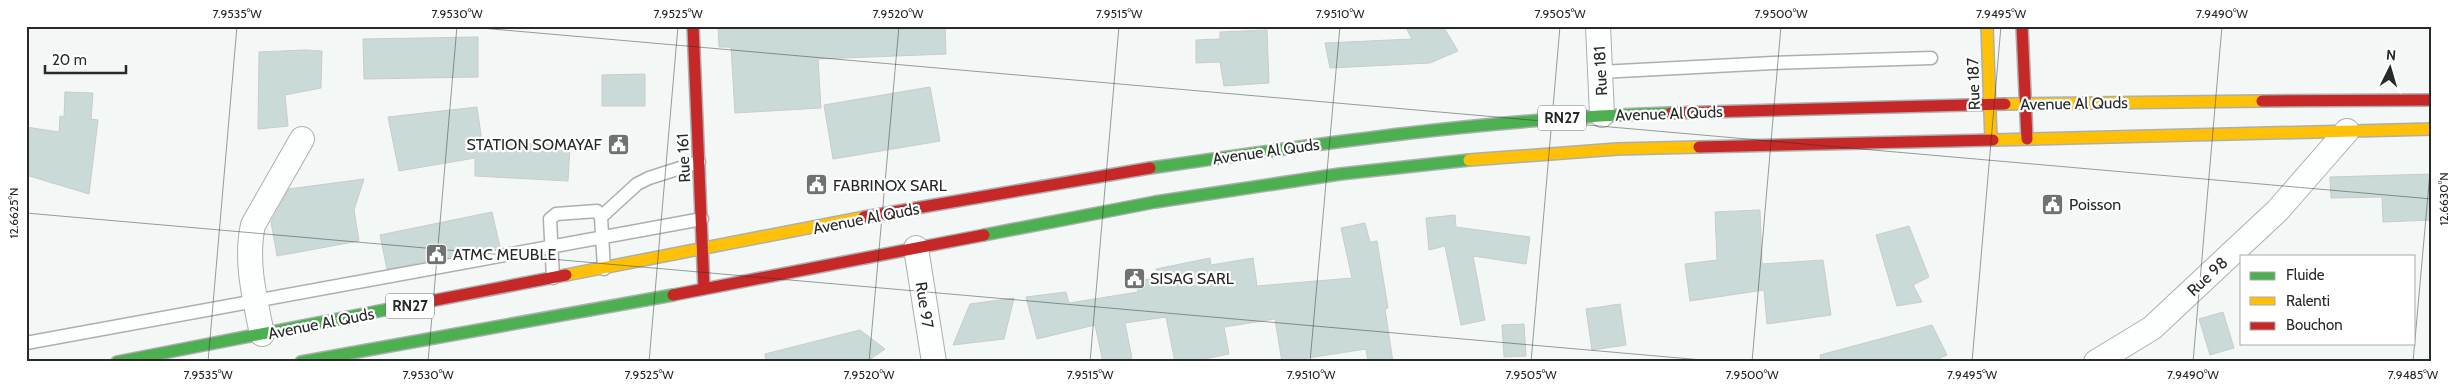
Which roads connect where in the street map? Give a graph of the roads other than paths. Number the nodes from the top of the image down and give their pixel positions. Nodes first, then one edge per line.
1 (693, 26) edge
2 (1598, 26) edge
3 (1987, 26) edge
4 (2022, 26) edge
5 (1931, 58) dead end
6 (1600, 72) junction
7 (2432, 100) edge
8 (2025, 103) junction
9 (1991, 104) junction
10 (1602, 115) junction
11 (2432, 130) edge
12 (2347, 131) junction
13 (302, 139) dead end
14 (2027, 139) junction
15 (1991, 140) junction
16 (699, 162) junction
17 (601, 217) junction
18 (702, 219) junction
19 (602, 238) junction
20 (551, 247) junction
21 (916, 248) junction
22 (703, 250) junction
23 (604, 269) junction
24 (553, 278) junction
25 (704, 289) junction
26 (255, 301) junction
27 (262, 334) junction
28 (26, 343) edge
29 (117, 362) edge
30 (301, 362) edge
31 (934, 362) edge
32 (2096, 362) edge

1 - 16 main road, Rue 161
2 - 6 street, Rue 181
3 - 9 main road, Rue 187
4 - 8 main road
5 - 6 lane
6 - 10 street, Rue 181
7 - 8 main road, Avenue Al Quds / RN27
8 - 9 main road, Avenue Al Quds / RN27
8 - 14 main road
9 - 10 main road, Avenue Al Quds / RN27
9 - 15 main road, Rue 187
10 - 22 main road, Avenue Al Quds / RN27
11 - 12 main road, Avenue Al Quds / RN27
12 - 14 main road, Avenue Al Quds / RN27
12 - 32 street, Rue 98
13 - 26 street
14 - 15 main road, Avenue Al Quds / RN27
15 - 21 main road, Avenue Al Quds / RN27
16 - 17 lane
16 - 18 main road, Rue 161
17 - 19 lane
17 - 20 lane
18 - 19 lane, Avenue Al Quds
18 - 22 main road, Rue 161
19 - 20 lane, Avenue Al Quds
19 - 23 lane
20 - 24 lane
20 - 26 lane, Avenue Al Quds
21 - 25 main road, Avenue Al Quds / RN27
21 - 31 street, Rue 97
22 - 23 main road, Avenue Al Quds / RN27
22 - 25 main road, Rue 161
23 - 24 main road, Avenue Al Quds / RN27
24 - 27 main road, Avenue Al Quds / RN27
25 - 30 main road, Avenue Al Quds / RN27
26 - 27 street
26 - 28 lane, Avenue Al Quds
27 - 29 main road, Avenue Al Quds / RN27

